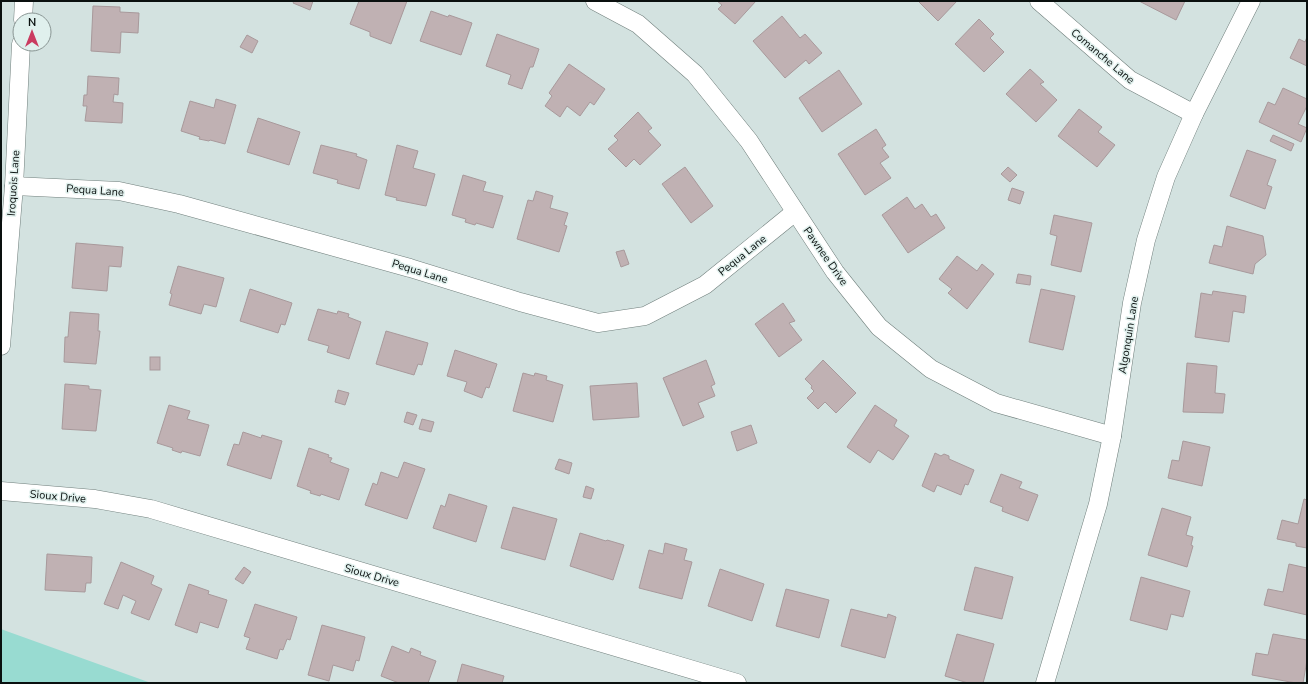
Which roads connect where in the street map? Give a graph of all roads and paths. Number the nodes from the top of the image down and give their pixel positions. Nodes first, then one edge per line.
1 (24, 1) edge
2 (595, 1) edge
3 (1039, 1) edge
4 (1251, 1) edge
5 (23, 12) edge
6 (21, 52) edge
7 (1194, 114) junction
8 (14, 186) junction
9 (796, 212) junction
10 (1, 346) edge
11 (1112, 436) junction
12 (1, 491) edge
13 (738, 683) edge
14 (1045, 683) edge

1 - 5 street
2 - 9 street, Pawnee Drive
3 - 7 street, Comanche Lane
4 - 7 street, Algonquin Lane
6 - 8 street, Iroquois Lane
7 - 11 street, Algonquin Lane
8 - 9 street, Pequa Lane
8 - 10 street, Iroquois Lane
9 - 11 street, Pawnee Drive
11 - 14 street, Algonquin Lane
12 - 13 street, Sioux Drive

